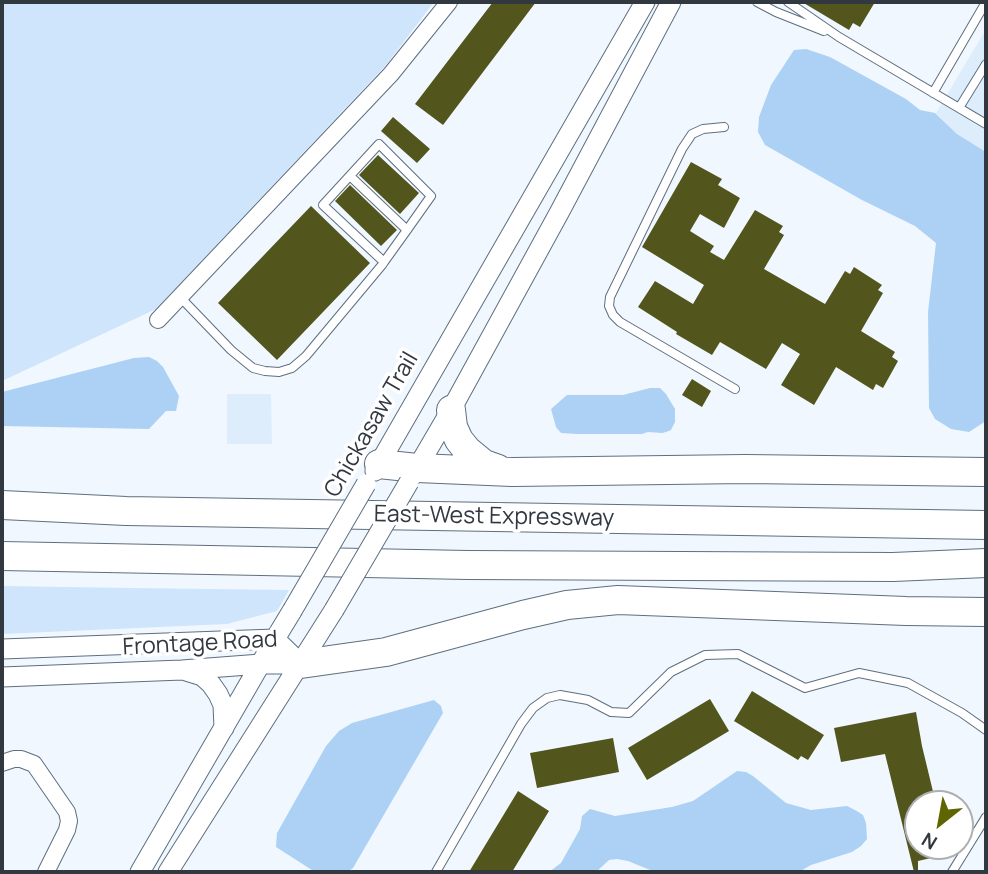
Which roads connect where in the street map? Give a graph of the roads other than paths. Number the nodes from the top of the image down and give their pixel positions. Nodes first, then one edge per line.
1 (449, 2) edge
2 (645, 2) edge
3 (671, 2) edge
4 (757, 2) edge
5 (788, 2) edge
6 (986, 2) edge
7 (839, 37) junction
8 (986, 64) edge
9 (933, 93) junction
10 (959, 108) junction
11 (986, 124) edge
12 (724, 127) dead end
13 (350, 176) junction
14 (407, 230) junction
15 (384, 262) junction
16 (180, 297) junction
17 (158, 320) dead end
18 (735, 389) dead end
19 (451, 410) junction
20 (504, 472) junction
21 (986, 472) edge
22 (373, 474) junction
23 (413, 475) junction
24 (2, 505) edge
25 (986, 525) edge
26 (2, 555) edge
27 (983, 564) edge
28 (986, 612) edge
29 (275, 639) junction
30 (2, 649) edge
31 (261, 664) junction
32 (301, 664) junction
33 (182, 670) junction
34 (2, 677) edge
35 (224, 728) junction
36 (986, 730) edge
37 (2, 763) edge
38 (986, 817) edge
39 (46, 872) edge
40 (140, 872) edge
41 (167, 872) edge
42 (436, 872) edge
43 (952, 872) edge

1 - 16 street
2 - 22 street, Chickasaw Trail
3 - 19 street
4 - 7 lane
5 - 7 lane
6 - 9 lane
7 - 9 lane
8 - 10 lane
9 - 10 lane
10 - 11 lane
12 - 18 lane
13 - 14 lane
13 - 14 lane
13 - 15 lane
14 - 15 lane
15 - 16 lane
16 - 17 street
19 - 20 highway
19 - 23 street
20 - 21 highway
20 - 23 highway
22 - 23 highway
22 - 29 street, Chickasaw Trail, bridge
23 - 32 street, bridge
24 - 25 highway, East-West Expressway
26 - 27 highway, East-West Expressway
28 - 32 highway
29 - 30 street, Frontage Road
29 - 31 street, Chickasaw Trail
29 - 32 street, Frontage Road
31 - 32 street, Frontage Road
31 - 33 street, Frontage Road
31 - 35 street, Chickasaw Trail
32 - 41 street
33 - 34 street, Frontage Road
33 - 35 street
35 - 40 street, Chickasaw Trail
36 - 42 lane
37 - 39 street
38 - 43 lane

